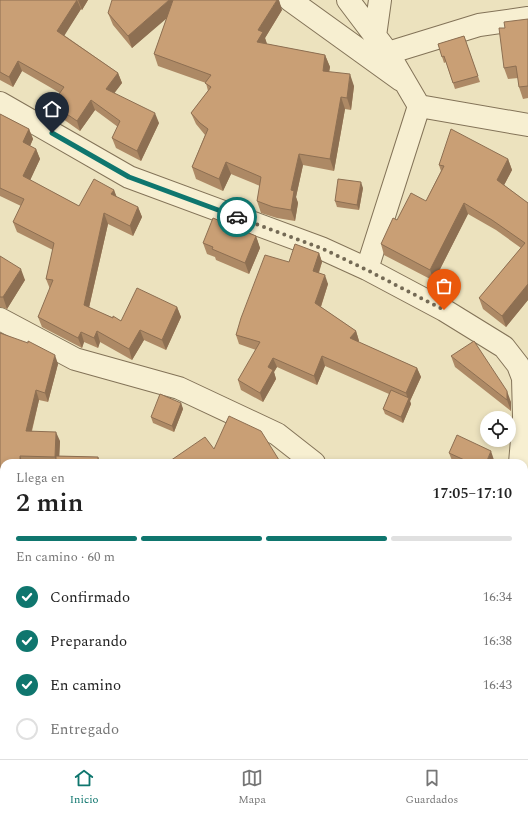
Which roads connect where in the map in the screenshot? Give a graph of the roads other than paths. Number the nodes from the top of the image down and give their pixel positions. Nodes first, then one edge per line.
1 (290, 0) edge
2 (348, 0) edge
3 (380, 0) edge
4 (528, 18) edge
5 (375, 36) junction
6 (388, 53) junction
7 (407, 85) junction
8 (0, 103) edge
9 (418, 106) junction
10 (528, 125) edge
11 (367, 270) junction
12 (0, 319) edge
13 (526, 400) edge
14 (309, 459) edge
15 (520, 459) edge

1 - 7 street
2 - 5 street
3 - 5 street
4 - 6 street
5 - 6 street
6 - 7 street
7 - 9 street
8 - 11 street
9 - 10 street
9 - 11 street
11 - 13 street
12 - 14 street
13 - 15 street

